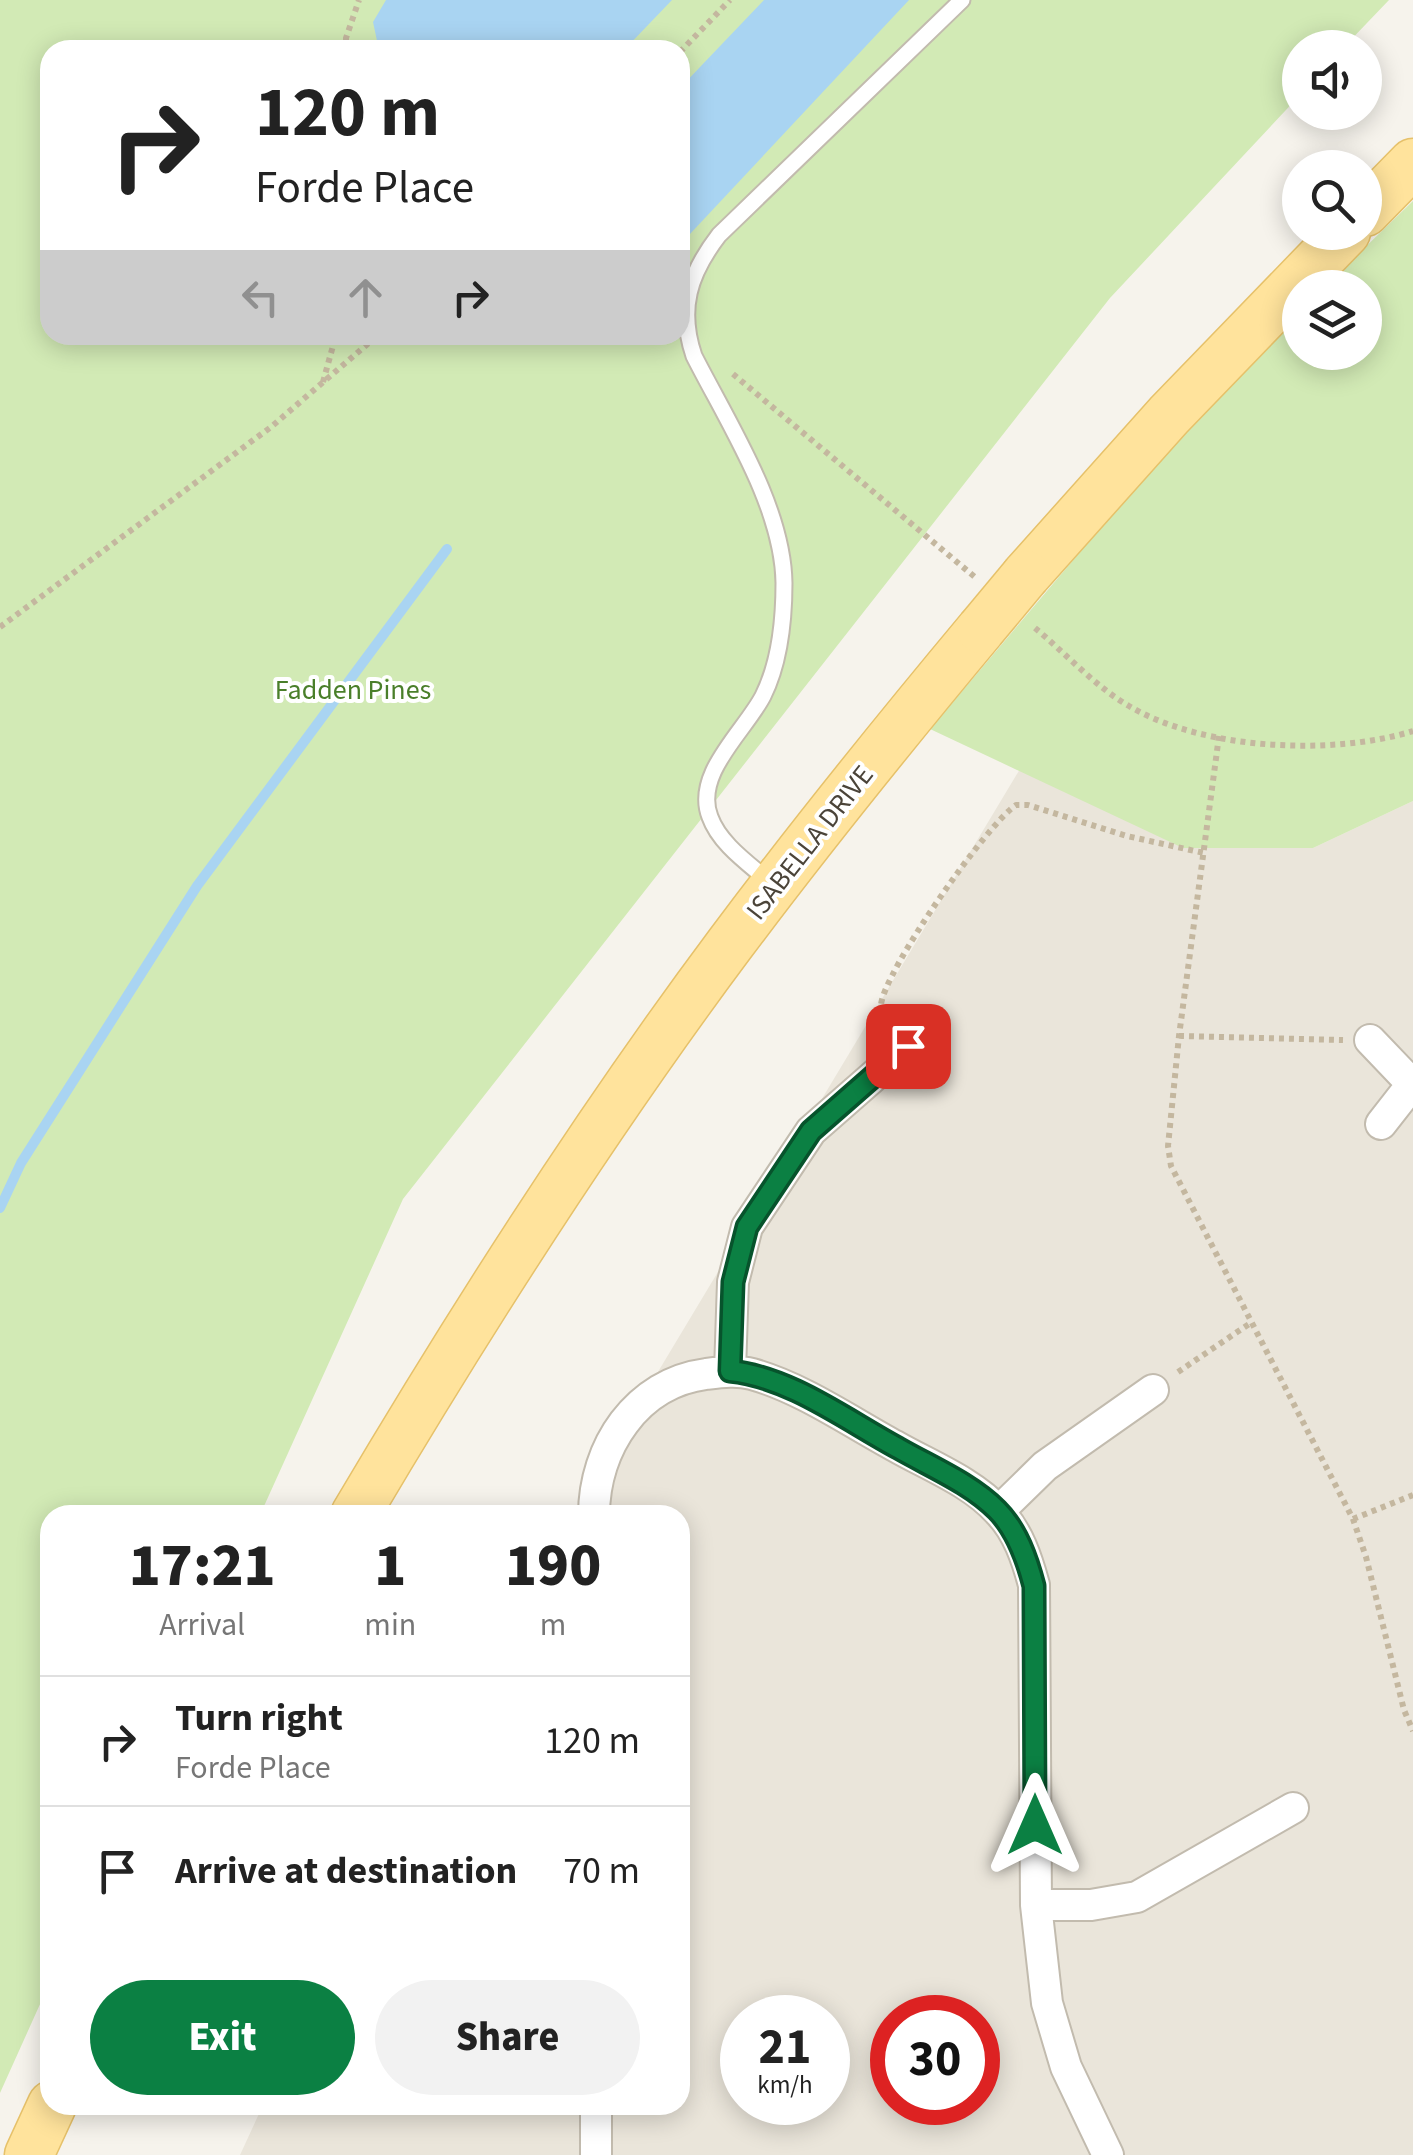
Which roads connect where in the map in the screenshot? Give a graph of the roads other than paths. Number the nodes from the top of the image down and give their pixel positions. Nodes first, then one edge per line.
1 (962, 0) edge
2 (1413, 163) edge
3 (1382, 195) edge
4 (1329, 250) edge
5 (690, 282) edge
6 (690, 345) edge
7 (775, 887) junction
8 (1370, 1040) road end
9 (908, 1046) road end
10 (1412, 1083) edge
11 (1381, 1124) dead end
12 (730, 1371) junction
13 (1152, 1390) road end
14 (362, 1505) edge
15 (595, 1505) edge
16 (999, 1511) junction
17 (1294, 1808) dead end
18 (1036, 1905) junction
19 (47, 2115) edge
20 (596, 2115) edge
21 (29, 2155) edge
22 (596, 2155) edge
23 (1108, 2155) edge

1 - 5 lane
2 - 3 main road
4 - 7 main road, ISABELLA DRIVE, bridge
6 - 7 lane
7 - 14 main road, ISABELLA DRIVE
8 - 10 street
9 - 12 street
10 - 11 street
12 - 15 street
12 - 16 street
13 - 16 street
16 - 18 street
17 - 18 street
18 - 23 street
19 - 21 main road
20 - 22 street

